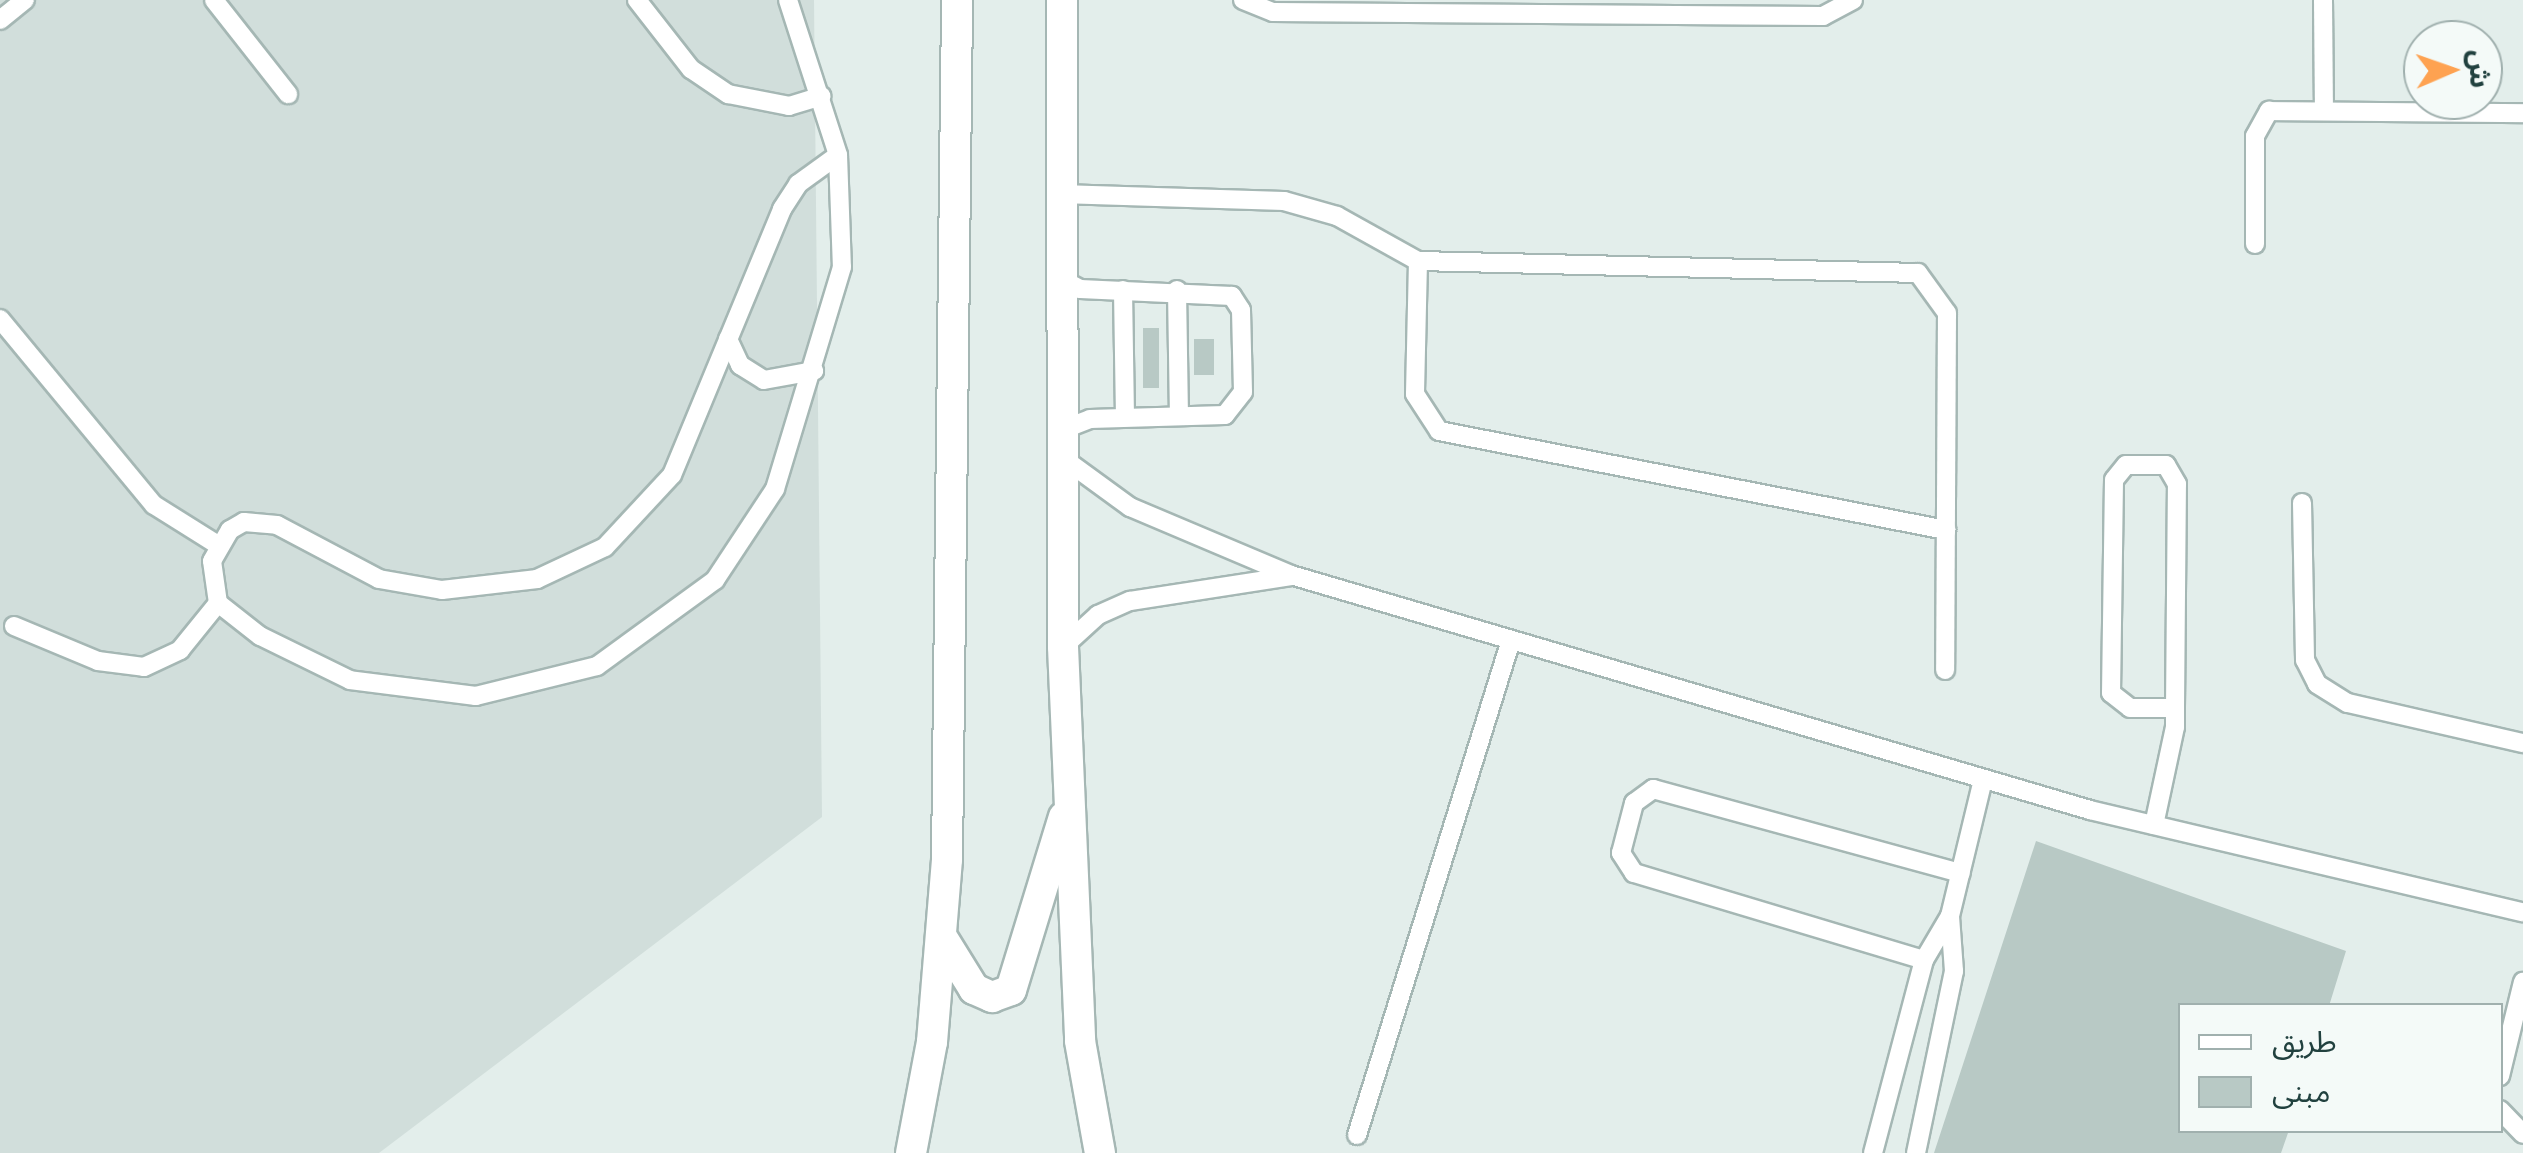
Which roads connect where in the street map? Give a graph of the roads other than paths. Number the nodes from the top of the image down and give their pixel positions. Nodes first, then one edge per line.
1 (26, 0) edge
2 (214, 0) edge
3 (637, 0) edge
4 (788, 0) edge
5 (957, 0) edge
6 (1062, 0) edge
7 (1242, 0) edge
8 (1853, 0) edge
9 (2322, 0) edge
10 (0, 20) edge
11 (288, 94) dead end
12 (821, 96) junction
13 (2324, 108) junction
14 (2523, 113) edge
15 (838, 155) junction
16 (1060, 194) junction
17 (2254, 244) dead end
18 (1418, 260) junction
19 (1060, 277) junction
20 (1123, 290) junction
21 (1177, 290) junction
22 (0, 318) edge
23 (728, 340) junction
24 (814, 371) junction
25 (1179, 416) junction
26 (1124, 417) junction
27 (1058, 443) junction
28 (2302, 503) dead end
29 (1946, 530) junction
30 (218, 545) junction
31 (1292, 576) junction
32 (218, 603) junction
33 (14, 626) dead end
34 (1511, 640) junction
35 (1063, 646) junction
36 (1946, 670) dead end
37 (2176, 708) junction
38 (2523, 743) edge
39 (1983, 780) junction
40 (1069, 807) junction
41 (2154, 825) junction
42 (1961, 873) junction
43 (2523, 912) edge
44 (1950, 916) junction
45 (942, 939) junction
46 (1924, 960) junction
47 (2523, 982) edge
48 (2520, 1005) edge
49 (2503, 1065) edge
50 (2503, 1113) edge
51 (2523, 1134) edge
52 (1357, 1136) dead end
53 (912, 1153) edge
54 (1100, 1153) edge
55 (1874, 1153) edge
56 (1916, 1153) edge

1 - 10 lane
2 - 11 lane
3 - 12 lane
4 - 12 lane
5 - 45 street
6 - 16 street
7 - 8 lane
9 - 13 lane
12 - 15 lane
13 - 14 lane
13 - 17 lane
15 - 23 lane
15 - 24 lane
16 - 18 lane
16 - 19 street
18 - 29 lane
18 - 29 lane
19 - 20 lane
19 - 27 street
20 - 21 lane
20 - 26 lane
21 - 25 lane
21 - 25 lane
22 - 30 lane
23 - 24 lane
23 - 30 lane
24 - 32 lane
25 - 26 lane
26 - 27 lane
27 - 31 lane
27 - 35 street
28 - 38 lane
29 - 36 lane
30 - 32 lane
31 - 34 lane
31 - 35 lane
32 - 33 lane
34 - 39 lane
34 - 52 lane
35 - 40 street
37 - 37 lane
37 - 41 lane
39 - 41 lane
39 - 42 lane
40 - 45 street
40 - 54 street
41 - 43 lane
42 - 44 lane
42 - 46 lane
44 - 46 lane
44 - 56 lane
45 - 53 street
46 - 55 lane
47 - 48 lane
48 - 49 lane
50 - 51 lane

